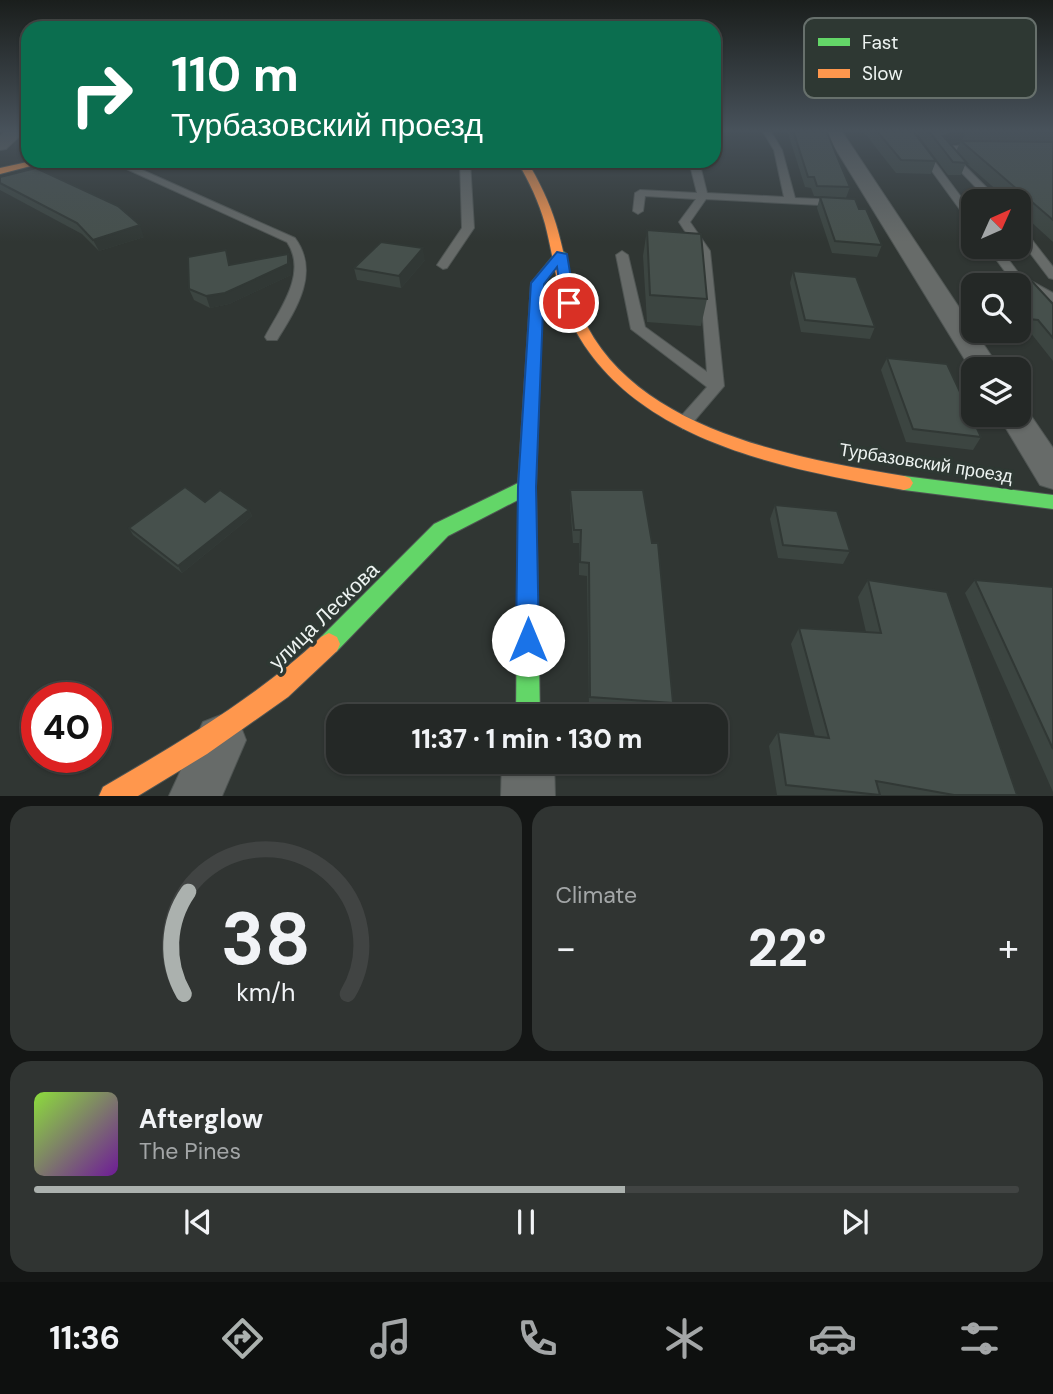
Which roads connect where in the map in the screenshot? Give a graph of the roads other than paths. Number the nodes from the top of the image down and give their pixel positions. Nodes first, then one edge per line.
1 (17, 167) edge
2 (782, 167) edge
3 (856, 167) edge
4 (934, 167) edge
5 (961, 167) edge
6 (130, 168) edge
7 (465, 168) edge
8 (528, 168) edge
9 (696, 168) edge
10 (0, 171) edge
11 (983, 189) edge
12 (704, 196) junction
13 (790, 200) junction
14 (853, 204) edge
15 (961, 204) edge
16 (638, 211) dead end
17 (1031, 246) edge
18 (561, 254) junction
19 (622, 254) dead end
20 (1002, 259) edge
21 (443, 265) dead end
22 (1053, 275) edge
23 (1053, 298) edge
24 (272, 337) dead end
25 (977, 357) edge
26 (716, 386) junction
27 (683, 423) junction
28 (1022, 427) edge
29 (1053, 476) edge
30 (527, 487) junction
31 (1053, 502) edge
32 (528, 704) edge
33 (227, 730) junction
34 (528, 774) edge
35 (112, 796) edge
36 (195, 796) edge
37 (528, 796) edge

1 - 10 street
2 - 13 lane
3 - 25 street
4 - 15 lane
5 - 11 lane
6 - 24 lane
7 - 21 lane
8 - 18 street, Турбазовский проезд
9 - 12 lane
12 - 13 lane
12 - 16 lane
12 - 26 lane
13 - 14 lane
17 - 22 lane
18 - 27 street, Турбазовский проезд
18 - 30 street
19 - 26 lane
20 - 23 lane
26 - 27 lane
27 - 31 street, Турбазовский проезд
28 - 29 street
30 - 32 street
30 - 33 street, улица Лескова
33 - 35 street, улица Лескова
33 - 36 street
34 - 37 street

